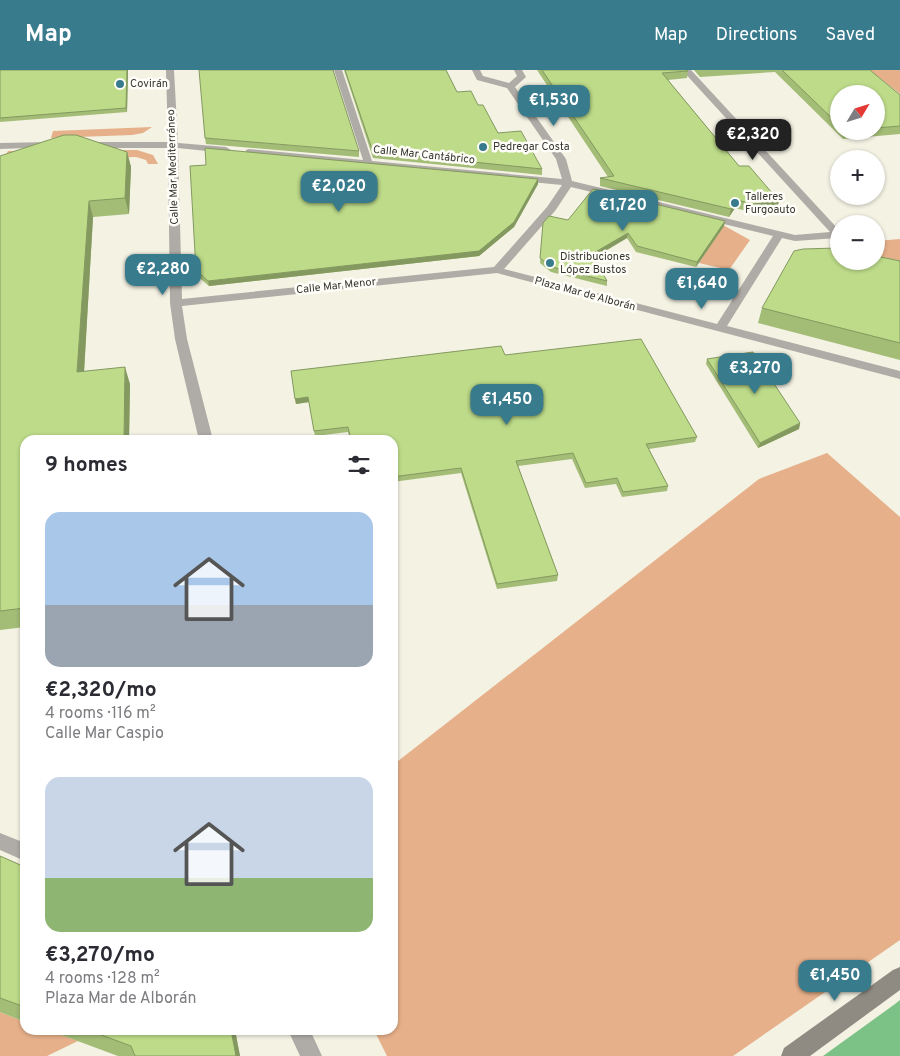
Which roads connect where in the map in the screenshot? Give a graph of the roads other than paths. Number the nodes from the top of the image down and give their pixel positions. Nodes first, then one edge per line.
1 (170, 70) edge
2 (338, 70) edge
3 (476, 70) edge
4 (518, 70) edge
5 (686, 70) edge
6 (510, 86) junction
7 (173, 145) junction
8 (0, 146) edge
9 (64, 146) edge
10 (82, 146) edge
11 (368, 162) junction
12 (568, 183) junction
13 (830, 226) edge
14 (779, 234) junction
15 (830, 236) edge
16 (497, 270) junction
17 (176, 303) junction
18 (720, 328) junction
19 (900, 375) edge
20 (205, 435) edge
21 (0, 841) edge
22 (20, 850) edge
23 (900, 977) edge
24 (301, 1035) edge
25 (311, 1056) edge
26 (792, 1056) edge

1 - 7 street, Calle Mar Mediterráneo
2 - 11 street
3 - 6 street
4 - 6 street
5 - 13 street
6 - 12 street
7 - 10 street, Calle Mar Cantábrico
7 - 11 street, Calle Mar Cantábrico
7 - 17 street, Calle Mar Mediterráneo
8 - 9 street
11 - 12 street, Calle Mar Cantábrico
12 - 14 street, Calle Mar Cantábrico
12 - 16 street
14 - 15 street, Calle Mar Cantábrico
14 - 18 street
16 - 17 street, Calle Mar Menor
16 - 18 street, Plaza Mar de Alborán
17 - 20 street, Calle Mar Mediterráneo
18 - 19 street, Plaza Mar de Alborán
21 - 22 street
23 - 26 street
24 - 25 street

